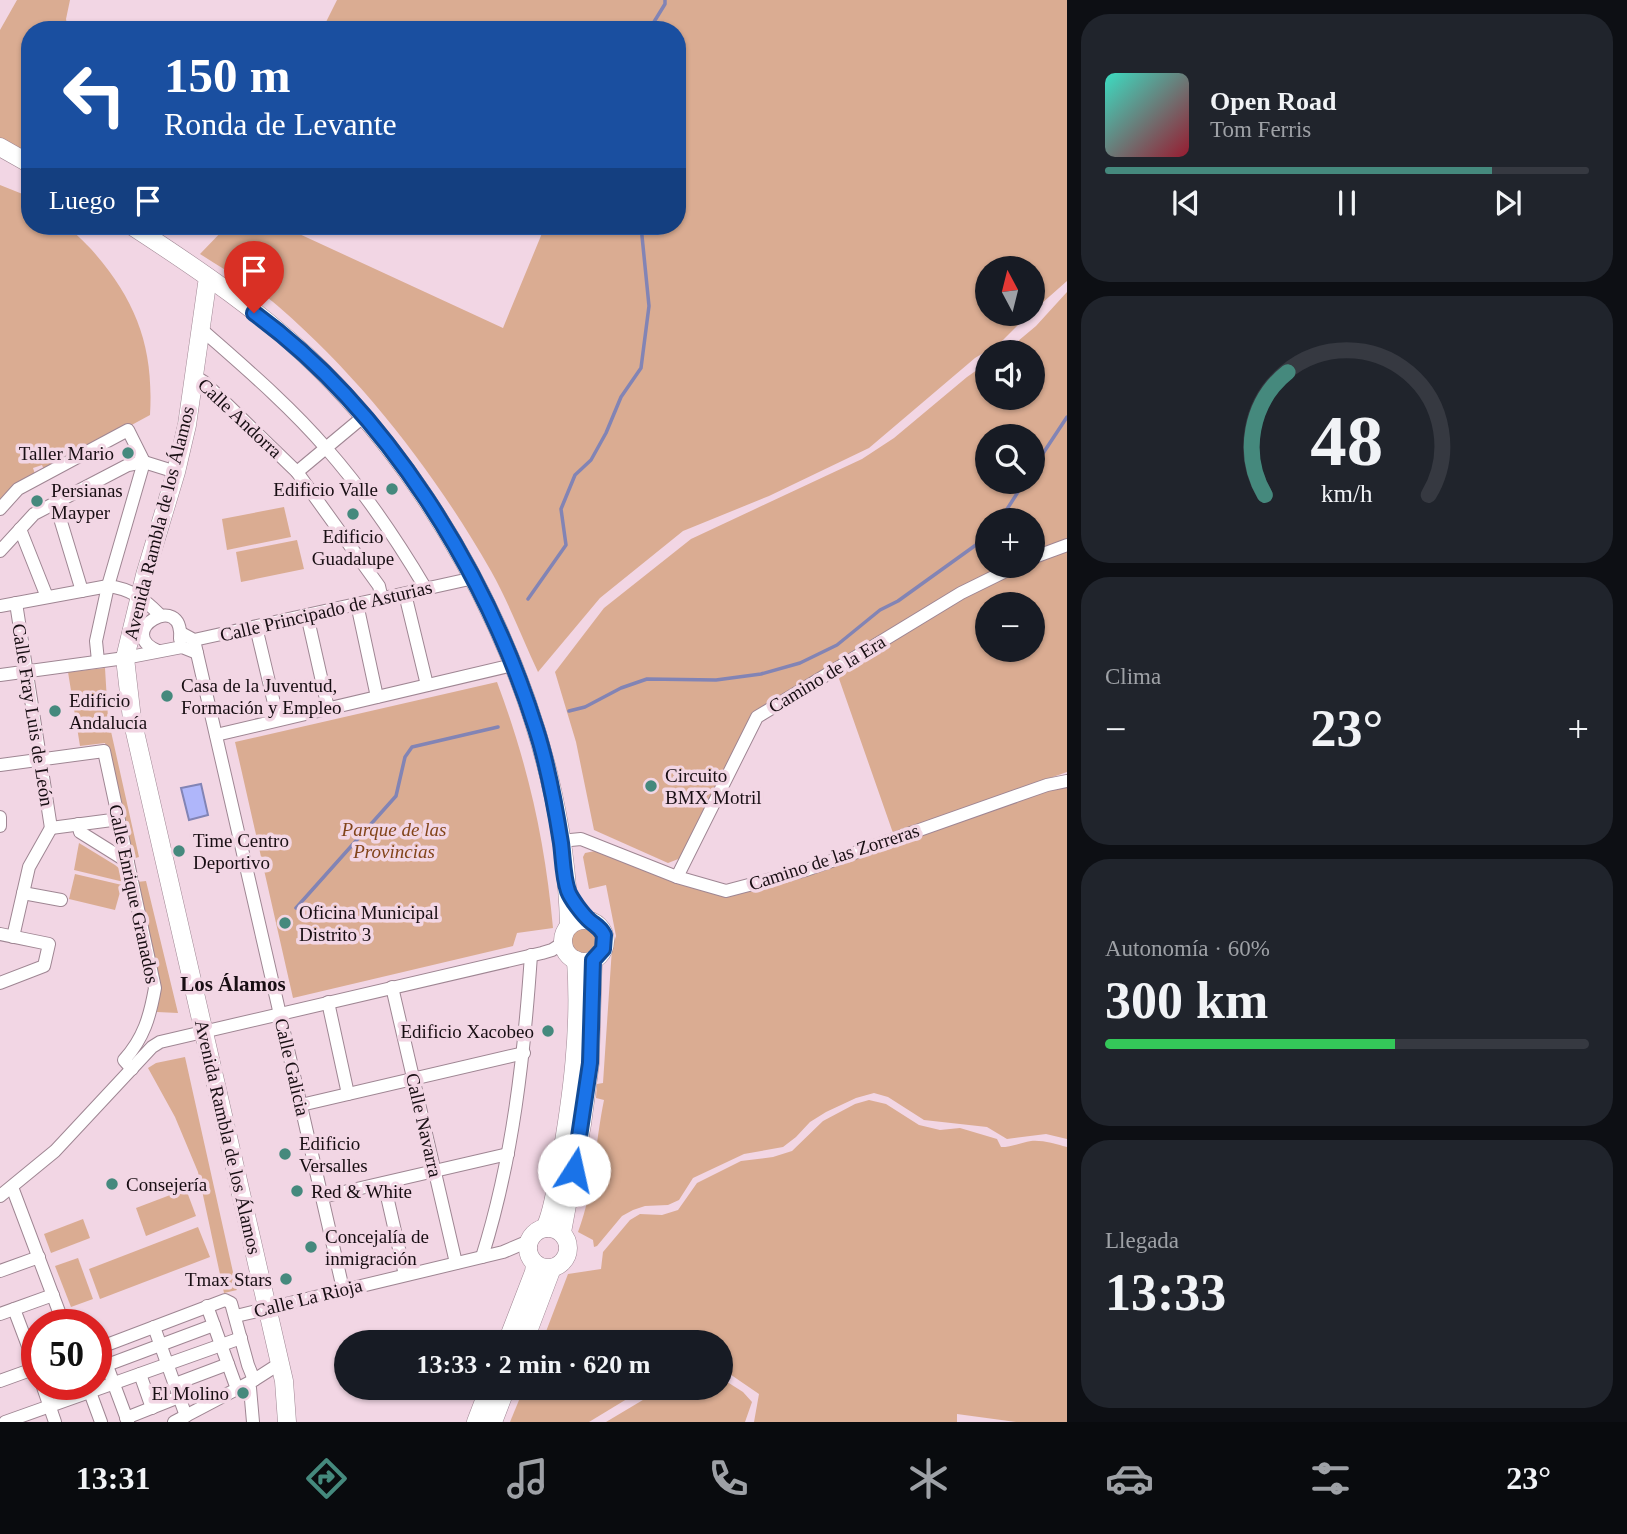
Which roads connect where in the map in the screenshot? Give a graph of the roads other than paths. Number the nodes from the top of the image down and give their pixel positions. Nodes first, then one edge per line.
1 (0, 147) edge
2 (21, 159) edge
3 (145, 235) edge
4 (210, 280) junction
5 (201, 329) junction
6 (193, 375) junction
7 (363, 416) junction
8 (326, 448) junction
9 (144, 462) junction
10 (176, 472) junction
11 (297, 472) junction
12 (55, 502) junction
13 (0, 509) edge
14 (20, 529) junction
15 (1067, 545) edge
16 (0, 551) edge
17 (1045, 553) edge
18 (474, 578) junction
19 (992, 578) edge
20 (108, 586) junction
21 (426, 589) junction
22 (82, 591) junction
23 (405, 593) junction
24 (140, 596) junction
25 (47, 597) junction
26 (382, 599) junction
27 (16, 603) junction
28 (357, 604) junction
29 (0, 606) edge
30 (160, 615) junction
31 (307, 615) junction
32 (256, 627) junction
33 (181, 633) junction
34 (195, 647) junction
35 (174, 648) junction
36 (158, 651) junction
37 (125, 658) junction
38 (98, 661) junction
39 (513, 664) junction
40 (26, 671) junction
41 (0, 675) edge
42 (427, 685) junction
43 (377, 697) junction
44 (328, 709) junction
45 (278, 720) junction
46 (216, 735) junction
47 (40, 760) junction
48 (0, 765) edge
49 (1067, 781) edge
50 (112, 820) dead end
51 (78, 824) junction
52 (51, 828) junction
53 (561, 841) junction
54 (128, 862) junction
55 (677, 877) junction
56 (569, 892) junction
57 (23, 893) junction
58 (61, 901) dead end
59 (590, 921) junction
60 (7, 935) edge
61 (570, 949) junction
62 (531, 955) junction
63 (0, 983) edge
64 (392, 987) junction
65 (327, 1002) junction
66 (279, 1013) junction
67 (204, 1030) junction
68 (524, 1053) junction
69 (132, 1069) junction
70 (413, 1079) junction
71 (348, 1094) junction
72 (301, 1105) junction
73 (508, 1154) junction
74 (434, 1171) junction
75 (384, 1183) junction
76 (12, 1187) junction
77 (0, 1196) edge
78 (322, 1197) junction
79 (553, 1230) junction
80 (39, 1256) junction
81 (482, 1257) junction
82 (536, 1257) junction
83 (456, 1263) junction
84 (3, 1270) edge
85 (405, 1275) junction
86 (343, 1289) junction
87 (53, 1295) junction
88 (206, 1306) junction
89 (267, 1307) junction
90 (14, 1309) junction
91 (58, 1309) edge
92 (0, 1314) edge
93 (236, 1315) junction
94 (214, 1325) junction
95 (153, 1327) junction
96 (21, 1328) edge
97 (512, 1330) edge
98 (526, 1330) edge
99 (241, 1338) junction
100 (112, 1343) edge
101 (160, 1345) junction
102 (221, 1345) junction
103 (112, 1363) edge
104 (167, 1364) junction
105 (228, 1364) junction
106 (279, 1364) junction
107 (21, 1374) edge
108 (140, 1374) junction
109 (112, 1379) edge
110 (0, 1381) edge
111 (114, 1384) junction
112 (175, 1384) junction
113 (247, 1386) junction
114 (180, 1397) junction
115 (48, 1400) edge
116 (63, 1400) edge
117 (92, 1400) edge
118 (484, 1400) edge
119 (501, 1400) edge
120 (50, 1406) junction
121 (152, 1408) junction
122 (195, 1416) edge
123 (127, 1420) edge
124 (5, 1422) edge
125 (55, 1422) edge
126 (101, 1422) edge
127 (174, 1422) edge
128 (253, 1422) edge
129 (287, 1422) edge
130 (476, 1422) edge
131 (493, 1422) edge

1 - 2 main road
3 - 4 main road
4 - 5 main road, Avenida Rambla de los Álamos
4 - 7 main road
5 - 6 main road, Avenida Rambla de los Álamos
5 - 8 street
6 - 10 main road, Avenida Rambla de los Álamos
6 - 11 street, Calle Andorra
7 - 8 street
7 - 18 main road
8 - 11 street
8 - 21 street
9 - 10 street
9 - 12 street
9 - 13 street
9 - 20 street
10 - 24 main road, Avenida Rambla de los Álamos
11 - 26 street, Calle Andorra
12 - 14 street
12 - 22 street
14 - 16 street
14 - 25 street
15 - 17 street
18 - 21 street, Calle Principado de Asturias
18 - 39 main road
19 - 55 street, Camino de la Era
20 - 22 street
20 - 24 street
20 - 38 street
21 - 23 street, Calle Principado de Asturias
22 - 25 street
23 - 26 street, Calle Principado de Asturias
23 - 42 street
24 - 30 street
24 - 37 main road, Avenida Rambla de los Álamos
25 - 27 street
26 - 28 street, Calle Principado de Asturias
27 - 29 street
27 - 40 street, Calle Fray Luis de León
28 - 31 street, Calle Principado de Asturias
28 - 43 street
30 - 33 street
30 - 36 street
31 - 32 street, Calle Principado de Asturias
31 - 44 street
32 - 34 street, Calle Principado de Asturias
32 - 45 street
33 - 34 street, Calle Principado de Asturias
33 - 35 street
34 - 35 street
34 - 46 street, Calle Galicia
35 - 36 street
36 - 37 street
37 - 38 street
37 - 67 main road, Avenida Rambla de los Álamos
38 - 40 street
39 - 42 street
39 - 53 main road
40 - 41 street
40 - 47 street, Calle Fray Luis de León
42 - 43 street
43 - 44 street
44 - 45 street
45 - 46 street
46 - 66 street, Calle Galicia
47 - 48 street
47 - 52 street, Calle Fray Luis de León
47 - 54 street, Calle Enrique Granados
49 - 55 street, Camino de las Zorreras
50 - 51 street
51 - 52 street
51 - 54 street
52 - 57 street
53 - 55 street, Camino de las Zorreras
53 - 56 main road
54 - 69 street, Calle Enrique Granados
56 - 59 main road
56 - 61 main road
57 - 58 street
57 - 60 street
59 - 61 main road
59 - 61 main road
60 - 63 street
61 - 62 street
61 - 79 main road
62 - 64 street
62 - 68 street
64 - 65 street
64 - 70 street, Calle Navarra
65 - 66 street
65 - 71 street
66 - 67 street
66 - 72 street, Calle Galicia
67 - 69 street
67 - 89 main road, Avenida Rambla de los Álamos
68 - 70 street
68 - 73 street
69 - 76 street
70 - 71 street
70 - 74 street, Calle Navarra
71 - 72 street
72 - 78 street, Calle Galicia
73 - 74 street
73 - 81 street
74 - 75 street
74 - 83 street, Calle Navarra
75 - 78 street
75 - 85 street
76 - 77 street
76 - 80 street
78 - 86 street, Calle Galicia
79 - 82 main road
79 - 82 main road
80 - 84 street
80 - 87 street
81 - 82 street, Calle La Rioja
81 - 83 street, Calle La Rioja
82 - 97 main road
82 - 98 main road
83 - 85 street, Calle La Rioja
85 - 86 street, Calle La Rioja
86 - 89 street, Calle La Rioja
87 - 90 street
87 - 91 street
88 - 93 street
88 - 94 street
88 - 95 street
89 - 93 street, Calle La Rioja
89 - 106 main road, Avenida Rambla de los Álamos
90 - 92 street
90 - 96 street
93 - 99 street
94 - 101 street
94 - 102 street
95 - 100 street
95 - 101 street
99 - 102 street
99 - 113 street
101 - 103 street
101 - 104 street
102 - 104 street
102 - 105 street
104 - 108 street
104 - 112 street
105 - 112 street
105 - 113 street
106 - 113 street
106 - 129 main road, Avenida Rambla de los Álamos
107 - 110 street
108 - 111 street
108 - 121 street
109 - 111 street
111 - 123 street
112 - 114 street
113 - 122 street
113 - 128 street
114 - 121 street
114 - 122 street
115 - 120 street
116 - 120 street
117 - 126 street
118 - 130 main road
119 - 131 main road
120 - 124 street
120 - 125 street
121 - 123 street
122 - 127 street

